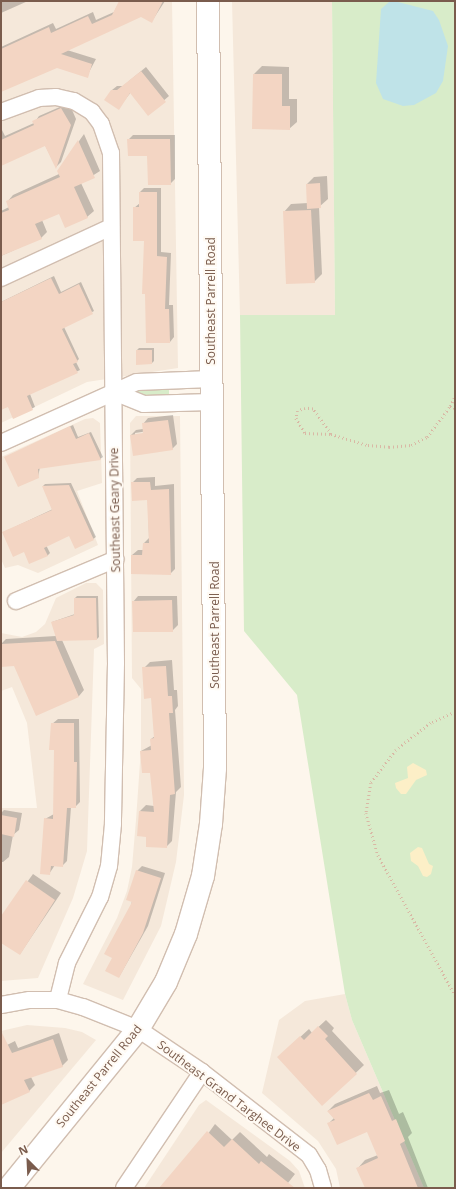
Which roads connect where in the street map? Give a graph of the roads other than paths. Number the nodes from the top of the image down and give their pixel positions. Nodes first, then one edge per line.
1 (208, 1) edge
2 (1, 112) edge
3 (111, 227) junction
4 (1, 278) edge
5 (211, 379) junction
6 (114, 392) junction
7 (211, 402) junction
8 (1, 443) edge
9 (116, 559) junction
10 (16, 601) dead end
11 (58, 1000) junction
12 (1, 1005) edge
13 (138, 1030) junction
14 (202, 1072) junction
15 (9, 1188) edge
16 (124, 1188) edge
17 (323, 1188) edge

1 - 5 street, Southeast Parrell Road
2 - 3 street, Southeast Geary Drive
3 - 4 street
3 - 6 street, Southeast Geary Drive
5 - 6 street
5 - 7 street, Southeast Parrell Road
6 - 7 street
6 - 8 street
6 - 9 street, Southeast Geary Drive
7 - 13 street, Southeast Parrell Road
9 - 10 street
9 - 11 street, Southeast Geary Drive
11 - 12 street, Southeast Grand Targhee Drive
11 - 13 street, Southeast Grand Targhee Drive
13 - 14 street, Southeast Grand Targhee Drive
13 - 15 street, Southeast Parrell Road
14 - 16 street
14 - 17 street, Southeast Grand Targhee Drive

